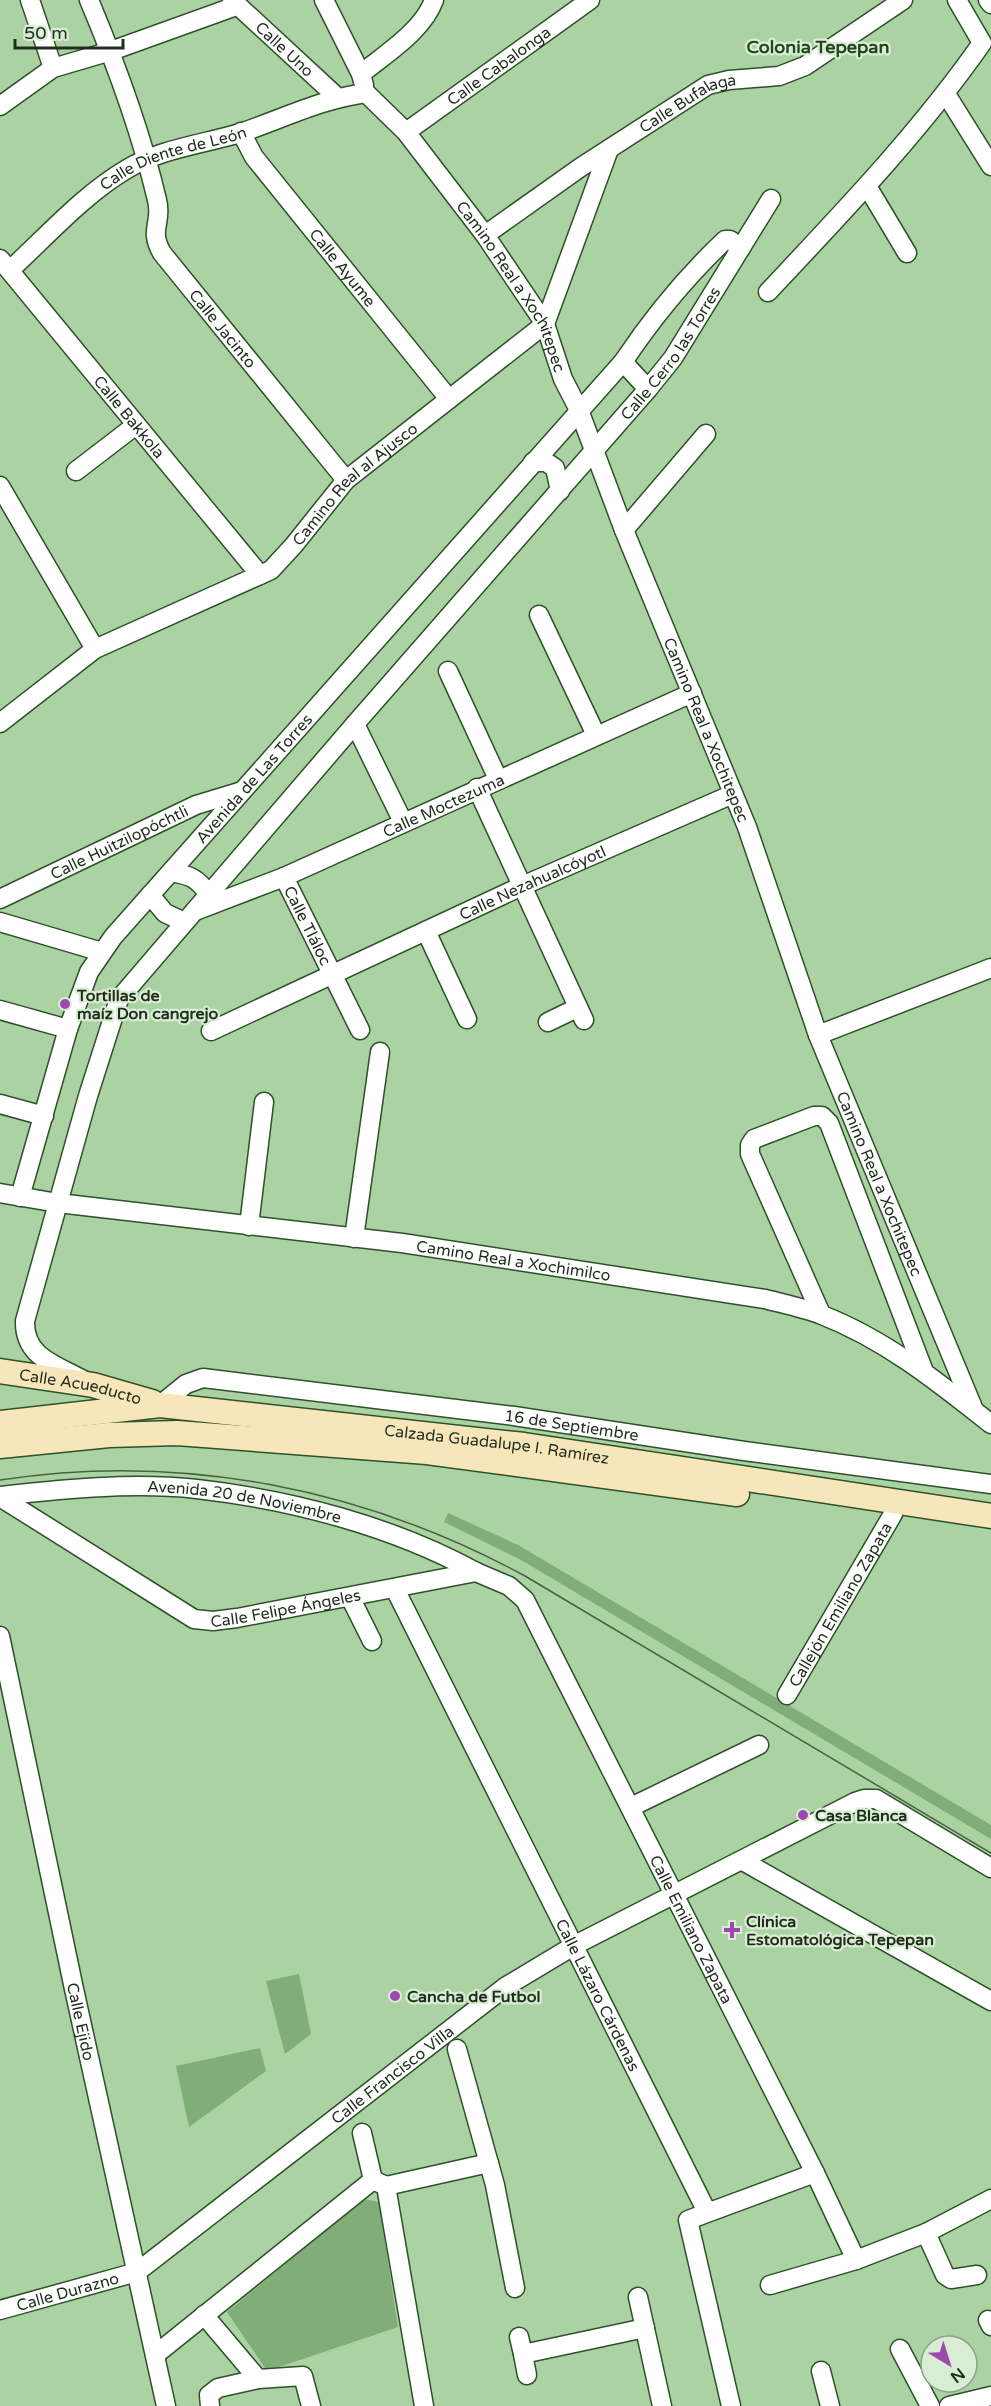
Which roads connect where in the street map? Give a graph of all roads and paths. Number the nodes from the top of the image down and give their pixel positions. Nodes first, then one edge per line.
1 (30, 0) edge
2 (89, 0) edge
3 (324, 0) edge
4 (434, 0) edge
5 (590, 0) edge
6 (903, 0) edge
7 (957, 0) edge
8 (988, 0) edge
9 (234, 3) edge
10 (991, 4) edge
11 (111, 51) junction
12 (53, 68) junction
13 (361, 74) junction
14 (366, 93) junction
15 (946, 94) junction
16 (337, 97) junction
17 (0, 106) edge
18 (241, 132) junction
19 (406, 132) junction
20 (608, 152) junction
21 (145, 160) junction
22 (991, 165) edge
23 (867, 186) junction
24 (771, 199) dead end
25 (485, 235) junction
26 (741, 248) junction
27 (907, 253) dead end
28 (5, 265) edge
29 (768, 292) dead end
30 (545, 324) junction
31 (623, 362) junction
32 (648, 389) junction
33 (449, 399) junction
34 (579, 410) junction
35 (136, 425) junction
36 (706, 434) dead end
37 (593, 451) junction
38 (533, 462) junction
39 (76, 471) dead end
40 (346, 480) junction
41 (0, 486) edge
42 (560, 491) junction
43 (624, 530) junction
44 (260, 575) junction
45 (539, 615) dead end
46 (94, 649) junction
47 (448, 671) dead end
48 (692, 693) junction
49 (0, 723) edge
50 (355, 724) junction
51 (596, 735) junction
52 (498, 779) junction
53 (477, 788) junction
54 (242, 790) junction
55 (733, 794) junction
56 (402, 822) junction
57 (171, 872) junction
58 (284, 877) junction
59 (522, 886) junction
60 (208, 894) junction
61 (150, 895) junction
62 (0, 899) edge
63 (188, 917) junction
64 (0, 922) edge
65 (426, 931) junction
66 (102, 952) junction
67 (991, 968) edge
68 (333, 974) junction
69 (0, 1010) edge
70 (467, 1019) dead end
71 (548, 1022) dead end
72 (68, 1029) junction
73 (360, 1030) dead end
74 (211, 1031) dead end
75 (818, 1035) junction
76 (380, 1052) dead end
77 (264, 1102) dead end
78 (0, 1104) edge
79 (44, 1116) junction
80 (0, 1192) edge
81 (20, 1197) junction
82 (58, 1203) junction
83 (249, 1226) junction
84 (354, 1238) junction
85 (821, 1314) junction
86 (923, 1369) junction
87 (0, 1371) edge
88 (93, 1385) junction
89 (160, 1405) junction
90 (974, 1410) junction
91 (0, 1423) edge
92 (991, 1424) edge
93 (0, 1446) edge
94 (991, 1484) edge
95 (0, 1497) edge
96 (893, 1514) junction
97 (991, 1516) edge
98 (991, 1529) edge
99 (476, 1572) junction
100 (395, 1588) junction
101 (350, 1597) junction
102 (0, 1636) edge
103 (372, 1641) dead end
104 (787, 1695) dead end
105 (759, 1745) dead end
106 (631, 1807) junction
107 (743, 1861) junction
108 (991, 1868) edge
109 (675, 1894) junction
110 (575, 1945) junction
111 (991, 2001) edge
112 (457, 2049) dead end
113 (362, 2133) dead end
114 (489, 2163) junction
115 (815, 2173) junction
116 (379, 2183) junction
117 (991, 2199) edge
118 (707, 2212) junction
119 (926, 2233) junction
120 (856, 2260) junction
121 (137, 2272) junction
122 (977, 2275) dead end
123 (770, 2285) dead end
124 (515, 2288) dead end
125 (638, 2297) dead end
126 (0, 2310) edge
127 (204, 2315) junction
128 (645, 2328) junction
129 (900, 2349) dead end
130 (155, 2355) junction
131 (821, 2370) dead end
132 (527, 2375) dead end
133 (258, 2379) junction
134 (991, 2396) edge
135 (166, 2406) edge
136 (210, 2406) edge
137 (311, 2406) edge
138 (424, 2406) edge
139 (662, 2406) edge
140 (731, 2406) edge
141 (830, 2406) edge
142 (930, 2406) edge
143 (949, 2406) edge

1 - 12 street
2 - 11 street, Calle Jacinto
3 - 13 street
4 - 13 street
5 - 19 street, Calle Cabalonga
6 - 20 street, Calle Bufalaga
7 - 15 street
8 - 10 street
9 - 11 street
9 - 16 street, Calle Uno
11 - 12 street
11 - 21 street, Calle Jacinto
12 - 17 street
13 - 14 street
14 - 16 street, Calle Diente de León
14 - 19 street, Camino Real a Xochitepec
15 - 22 street
15 - 23 street
16 - 18 street, Calle Diente de León
18 - 21 street, Calle Diente de León
18 - 33 street, Calle Ayume
19 - 25 street, Camino Real a Xochitepec
20 - 25 street, Calle Bufalaga
20 - 30 street
21 - 28 street, Calle Diente de León
21 - 40 street, Calle Jacinto
23 - 27 street
23 - 29 street
24 - 26 street, Calle Cerro las Torres
25 - 30 street, Camino Real a Xochitepec
26 - 31 street, Calle Cerro las Torres
26 - 32 street, Calle Cerro las Torres
28 - 35 street, Calle Bakkola
30 - 33 street, Camino Real al Ajusco
30 - 34 street, Camino Real a Xochitepec
31 - 32 street
31 - 34 street, Calle Cerro las Torres
32 - 37 street, Calle Cerro las Torres
33 - 40 street, Camino Real al Ajusco
34 - 37 street, Camino Real a Xochitepec
34 - 38 street, Avenida de Las Torres
35 - 39 street
35 - 44 street, Calle Bakkola
36 - 43 street
37 - 42 street
37 - 43 street, Camino Real a Xochitepec
38 - 42 street
38 - 54 street, Avenida de Las Torres
40 - 44 street, Camino Real al Ajusco
41 - 46 street
42 - 50 street
43 - 48 street, Camino Real a Xochitepec
44 - 46 street, Camino Real al Ajusco
45 - 51 street
46 - 49 street, Camino Real al Ajusco
47 - 52 street
48 - 51 street, Calle Moctezuma
48 - 55 street, Camino Real a Xochitepec
50 - 56 street
50 - 60 street
51 - 52 street, Calle Moctezuma
52 - 53 street, Calle Moctezuma
53 - 56 street, Calle Moctezuma
53 - 59 street
54 - 57 street, Avenida de Las Torres
54 - 62 street, Calle Huitzilopóchtli
55 - 59 street, Calle Nezahualcóyotl
55 - 75 street, Camino Real a Xochitepec
56 - 58 street, Calle Moctezuma
57 - 60 street
57 - 61 street, Avenida de Las Torres
58 - 63 street, Calle Moctezuma
58 - 68 street, Calle Tláloc
59 - 65 street, Calle Nezahualcóyotl
59 - 71 street
60 - 63 street
61 - 63 street
61 - 66 street, Avenida de Las Torres
63 - 82 street
64 - 66 street
65 - 68 street, Calle Nezahualcóyotl
65 - 70 street
66 - 72 street, Avenida de Las Torres
67 - 75 street
68 - 73 street, Calle Tláloc
68 - 74 street, Calle Nezahualcóyotl
69 - 72 street
72 - 79 street, Avenida de Las Torres
75 - 90 street, Camino Real a Xochitepec
76 - 84 street
77 - 83 street
78 - 79 street
79 - 81 street, Avenida de Las Torres
80 - 81 street, Camino Real a Xochimilco
81 - 82 street, Camino Real a Xochimilco
82 - 83 street, Camino Real a Xochimilco
82 - 88 street
83 - 84 street, Camino Real a Xochimilco
84 - 85 street, Camino Real a Xochimilco
85 - 86 street, Camino Real a Xochimilco
85 - 86 street
86 - 90 street, Camino Real a Xochimilco
87 - 88 main road, Calle Acueducto
88 - 89 main road, Calle Acueducto
89 - 91 main road, Calzada Guadalupe I. Ramírez
89 - 94 street, 16 de Septiembre
89 - 97 main road, Calzada Guadalupe I. Ramírez
90 - 92 street, Camino Real a Xochimilco
93 - 96 main road, Calzada Guadalupe I. Ramírez
95 - 99 street, Avenida 20 de Noviembre
95 - 101 street, Calle Felipe Ángeles
96 - 98 main road, Calzada Guadalupe I. Ramírez
96 - 104 street, Callejón Emiliano Zapata
99 - 100 street, Calle Felipe Ángeles
99 - 106 street, Calle Emiliano Zapata
100 - 101 street, Calle Felipe Ángeles
100 - 110 street, Calle Lázaro Cárdenas
101 - 103 street
102 - 121 street, Calle Ejido
105 - 106 street
106 - 109 street, Calle Emiliano Zapata
107 - 108 street, Calle Francisco Villa
107 - 109 street, Calle Francisco Villa
107 - 111 street
109 - 110 street, Calle Francisco Villa
109 - 115 street, Calle Emiliano Zapata
110 - 118 street, Calle Lázaro Cárdenas
110 - 121 street, Calle Francisco Villa
112 - 114 street
113 - 116 street
114 - 116 street
114 - 124 street
115 - 118 street
115 - 120 street, Calle Emiliano Zapata
116 - 127 street
116 - 138 street
117 - 119 street
118 - 140 street
119 - 120 street
119 - 122 street
120 - 123 street
121 - 126 street, Calle Durazno
121 - 130 street, Calle Ejido
125 - 128 street
127 - 130 street
127 - 133 street
128 - 132 street
128 - 139 street
129 - 142 street
130 - 135 street, Calle Ejido
131 - 141 street
133 - 136 street
133 - 137 street
134 - 143 street

